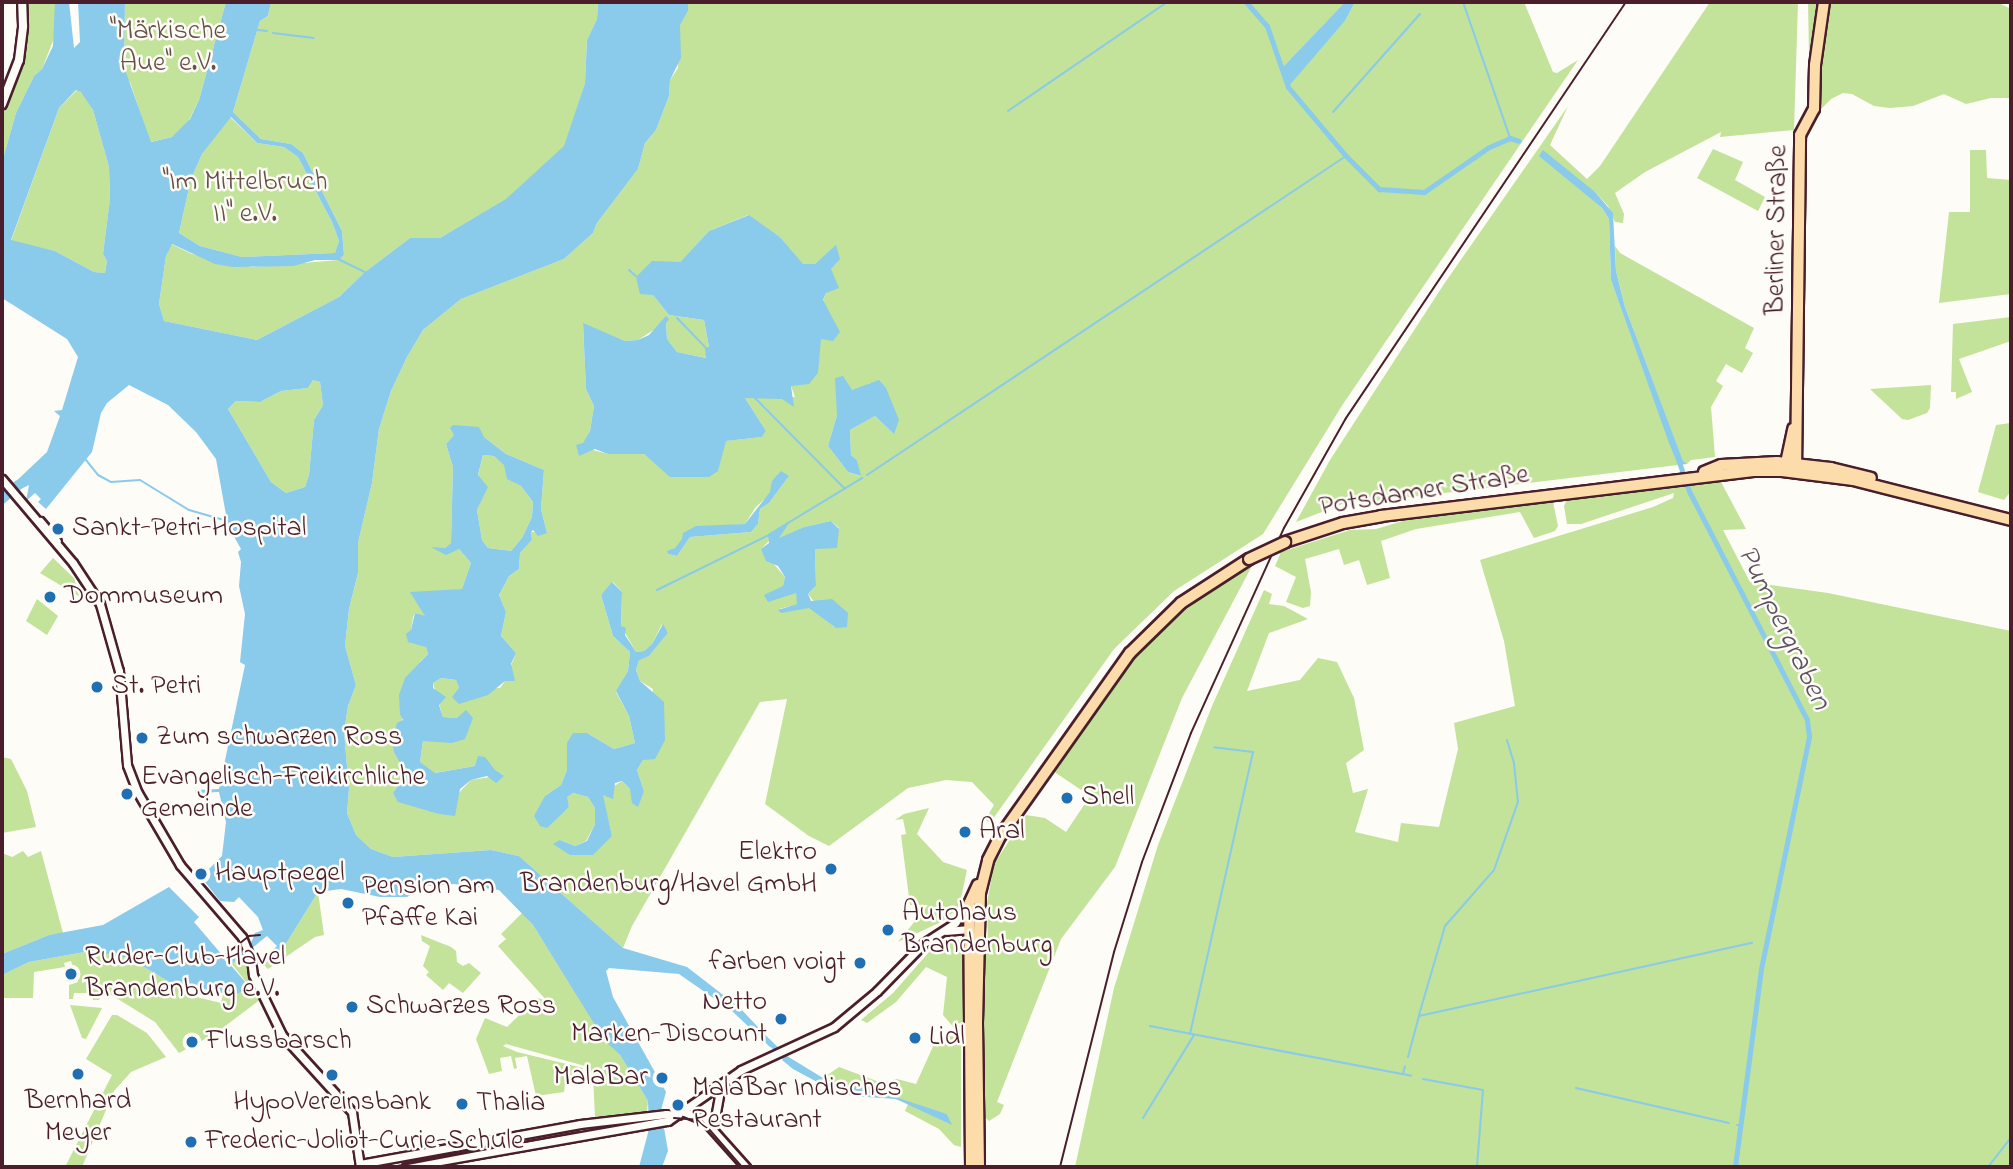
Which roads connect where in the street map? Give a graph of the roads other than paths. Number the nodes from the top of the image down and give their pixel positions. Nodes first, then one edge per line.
1 (22, 2) edge
2 (1824, 2) edge
3 (2, 104) edge
4 (1793, 468) junction
5 (3, 481) edge
6 (2011, 514) edge
7 (2011, 520) edge
8 (984, 872) junction
9 (970, 904) junction
10 (974, 929) junction
11 (942, 931) junction
12 (721, 1085) junction
13 (681, 1114) junction
14 (644, 1121) junction
15 (713, 1129) junction
16 (974, 1131) junction
17 (360, 1166) edge
18 (406, 1167) edge
19 (746, 1167) edge
20 (971, 1167) edge
21 (979, 1167) edge

1 - 3 main road
2 - 4 main road, Berliner Straße
4 - 6 main road
4 - 7 main road
4 - 8 main road, Potsdamer Straße, bridge
5 - 17 street
8 - 9 main road, Potsdamer Straße
8 - 10 main road, Potsdamer Straße
9 - 10 main road, Potsdamer Straße
9 - 11 street
10 - 11 street
10 - 16 main road
11 - 12 street
12 - 13 street
12 - 15 street
13 - 14 street
13 - 15 street
14 - 17 street
14 - 18 street
15 - 19 street
16 - 20 main road
16 - 21 main road

